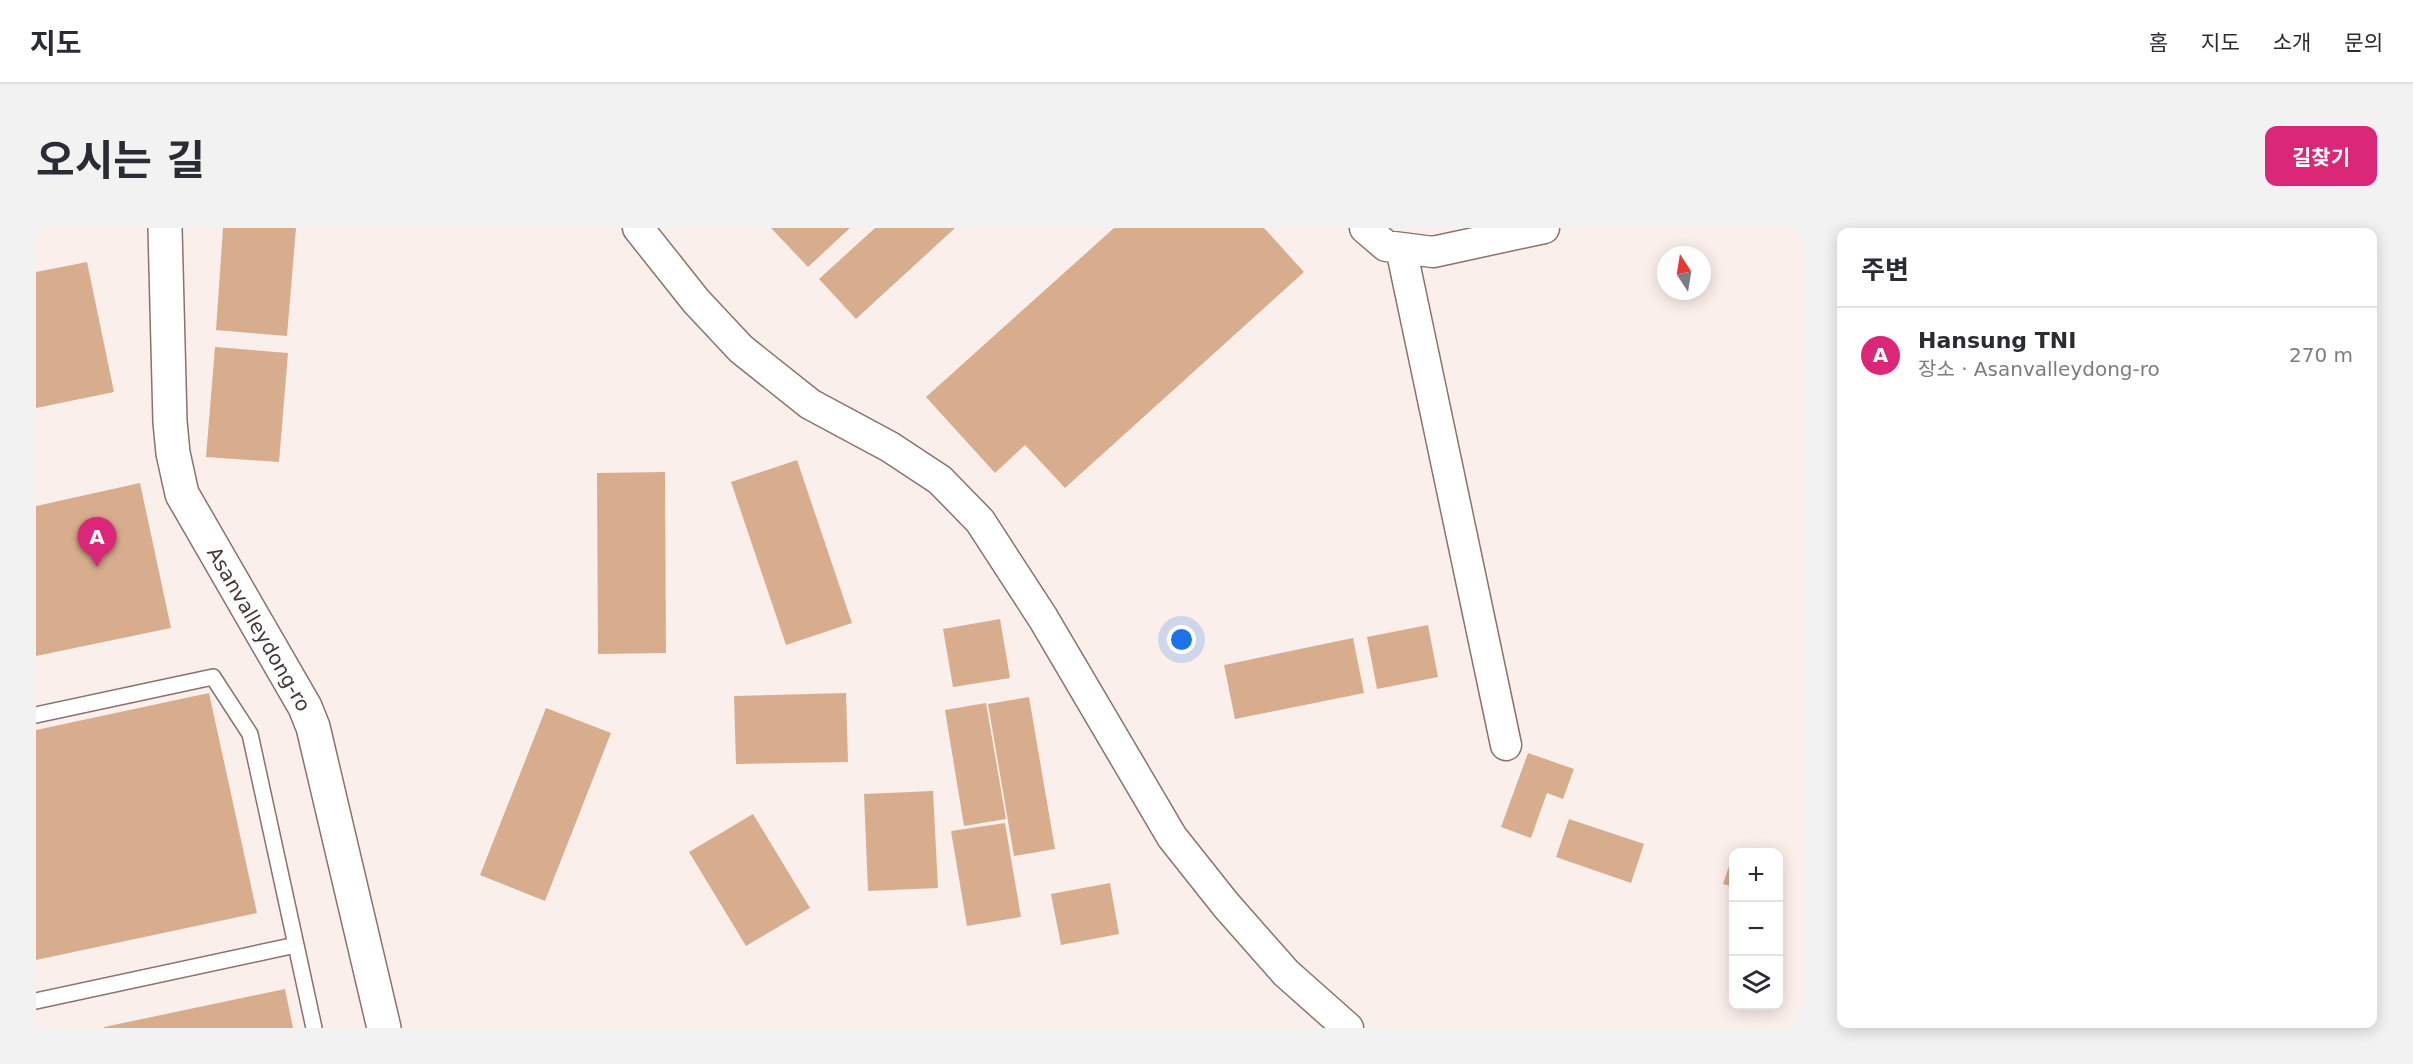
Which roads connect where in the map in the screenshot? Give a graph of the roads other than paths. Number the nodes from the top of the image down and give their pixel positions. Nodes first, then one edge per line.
1 (165, 228) edge
2 (638, 228) edge
3 (1365, 228) edge
4 (1544, 228) edge
5 (1401, 248) junction
6 (36, 715) edge
7 (1506, 746) dead end
8 (296, 945) junction
9 (36, 1001) edge
10 (314, 1028) edge
11 (384, 1028) edge
12 (1348, 1028) edge

1 - 11 street, Asanvalleydong-ro
2 - 12 street
3 - 5 street
4 - 5 street
5 - 7 street
6 - 8 lane
8 - 9 lane
8 - 10 lane

